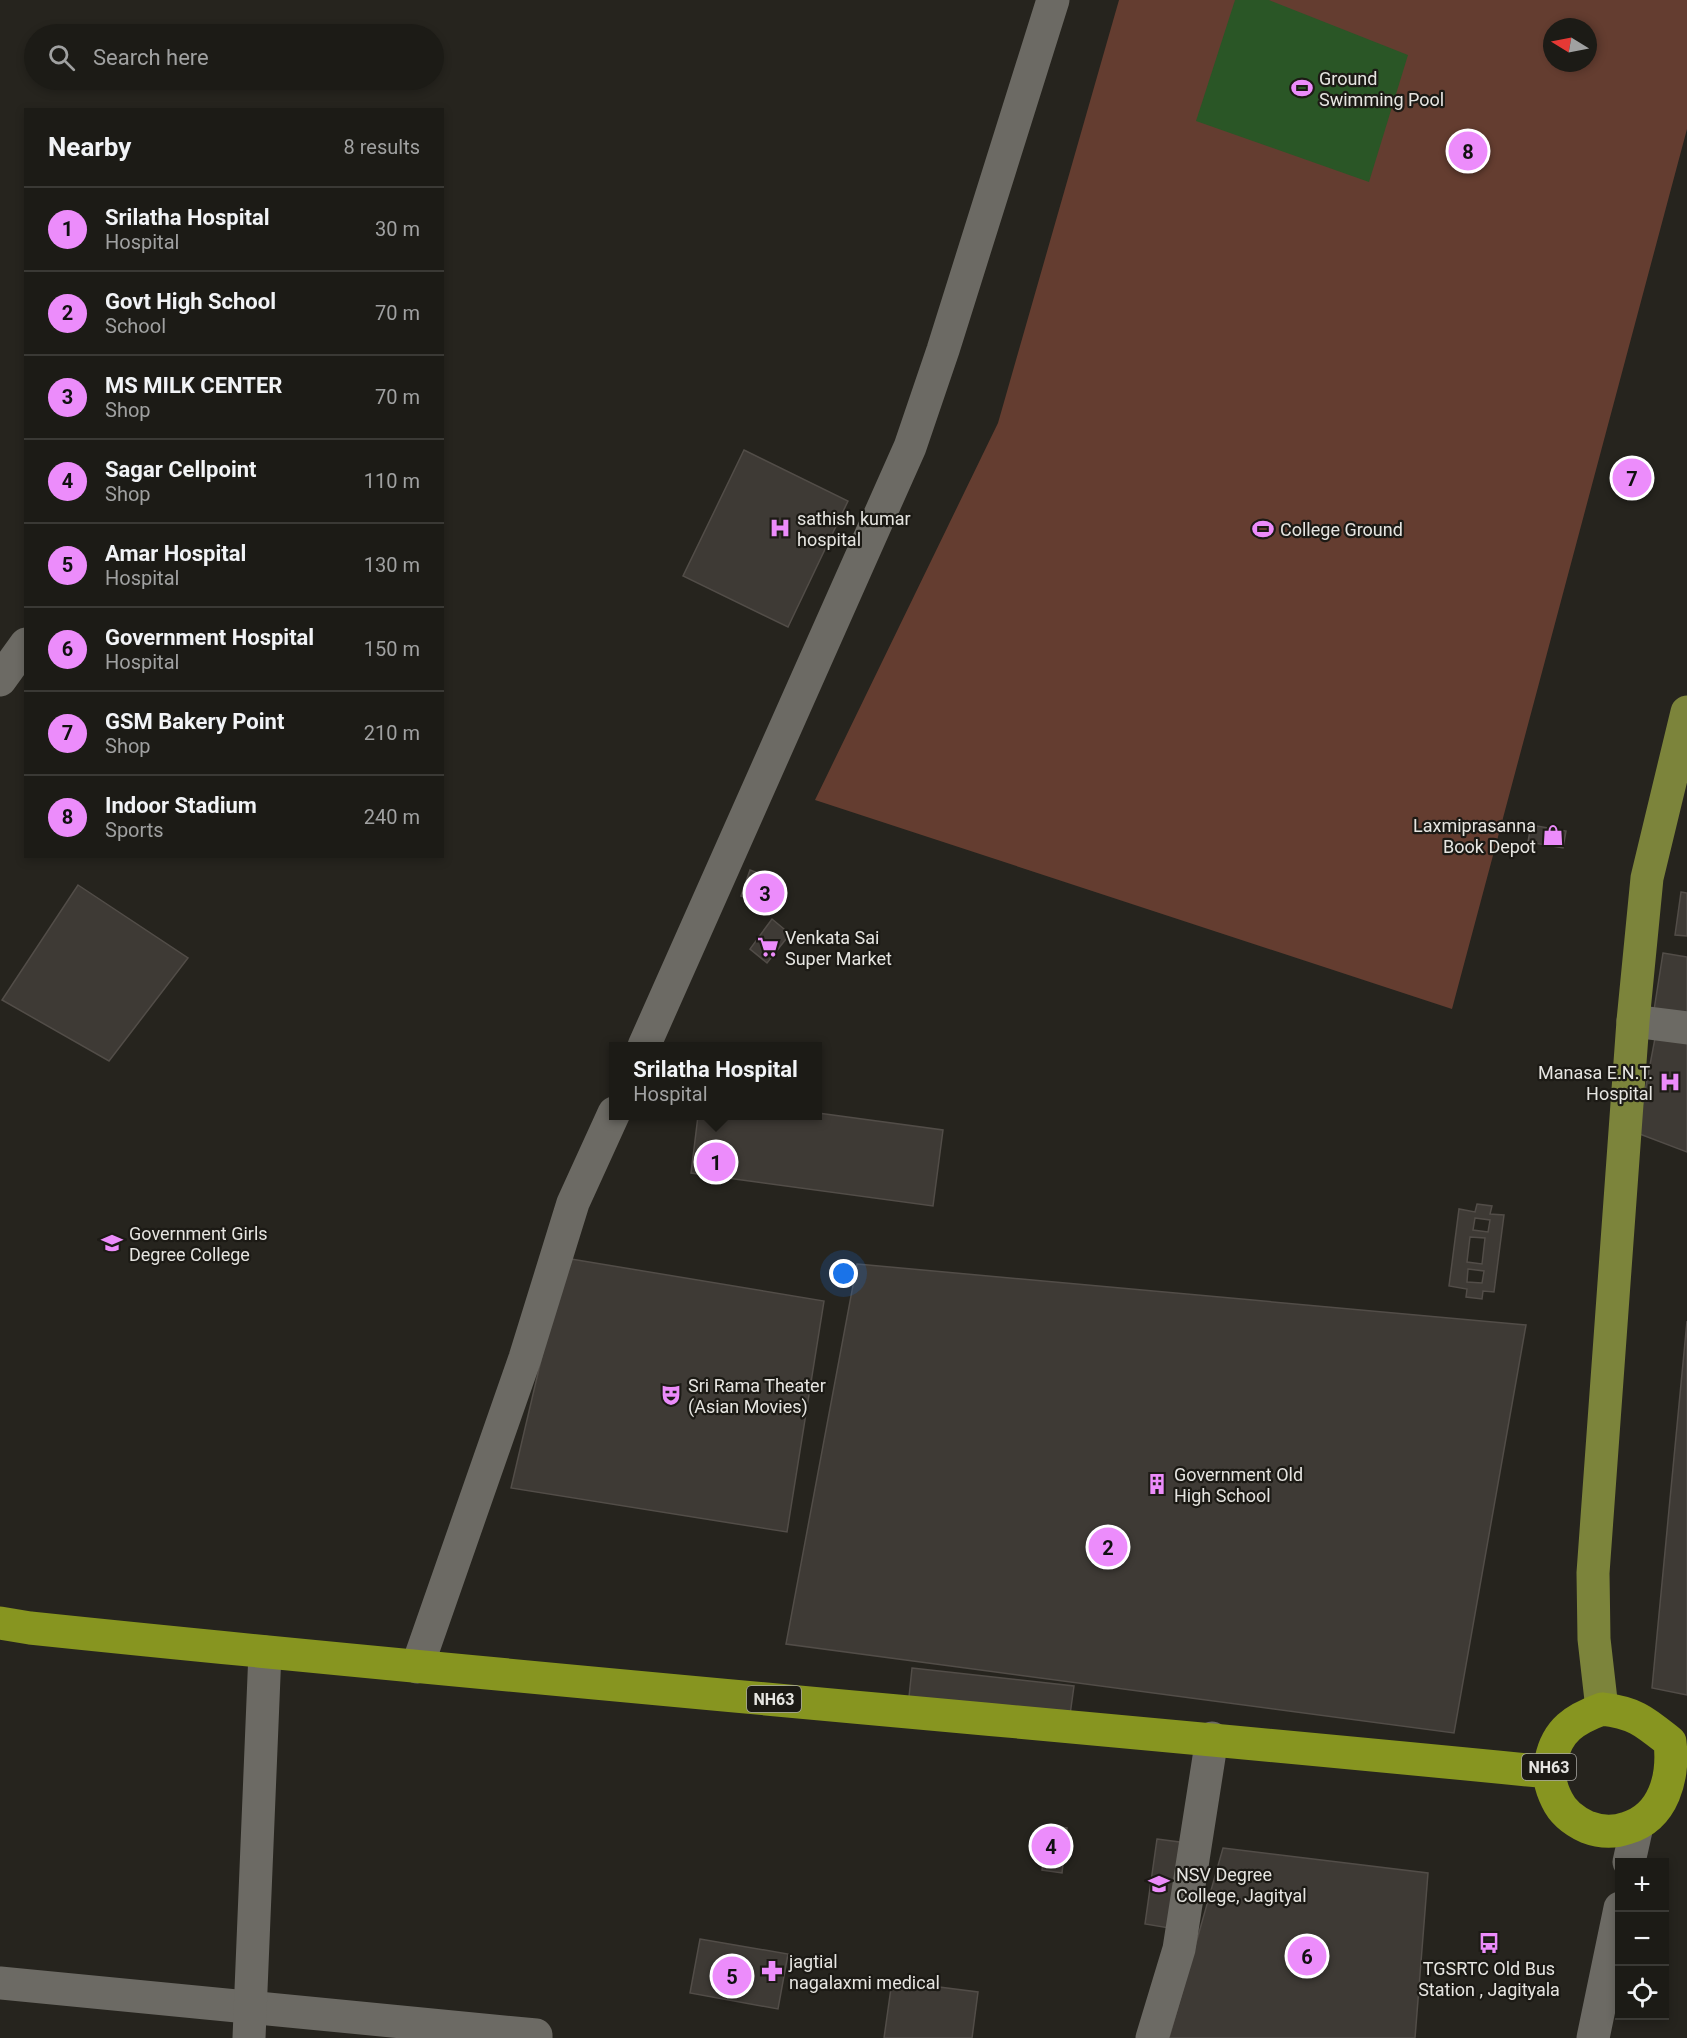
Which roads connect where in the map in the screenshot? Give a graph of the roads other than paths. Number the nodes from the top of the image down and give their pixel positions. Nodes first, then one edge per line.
1 (1053, 0) edge
2 (24, 647) edge
3 (0, 680) edge
4 (1687, 712) edge
5 (1633, 1022) junction
6 (1687, 1028) edge
7 (646, 1042) edge
8 (611, 1120) edge
9 (0, 1623) edge
10 (265, 1653) junction
11 (417, 1667) junction
12 (1602, 1709) junction
13 (1212, 1738) junction
14 (1678, 1743) edge
15 (1548, 1772) junction
16 (1674, 1804) edge
17 (1636, 1826) junction
18 (1630, 1858) edge
19 (1619, 1912) edge
20 (0, 1983) edge
21 (251, 2022) edge
22 (536, 2038) edge
23 (1152, 2038) edge
24 (1593, 2038) edge

1 - 7 street
2 - 3 street
4 - 5 main road
5 - 6 street
5 - 12 main road
8 - 11 street
9 - 10 highway, NH63
10 - 11 highway, NH63
10 - 21 street
11 - 13 highway, NH63
12 - 14 highway
12 - 15 highway, NH63
13 - 15 highway, NH63
13 - 23 street
14 - 16 highway
15 - 17 highway, NH63
16 - 17 highway
17 - 18 street
19 - 24 street
20 - 21 street
21 - 22 street

